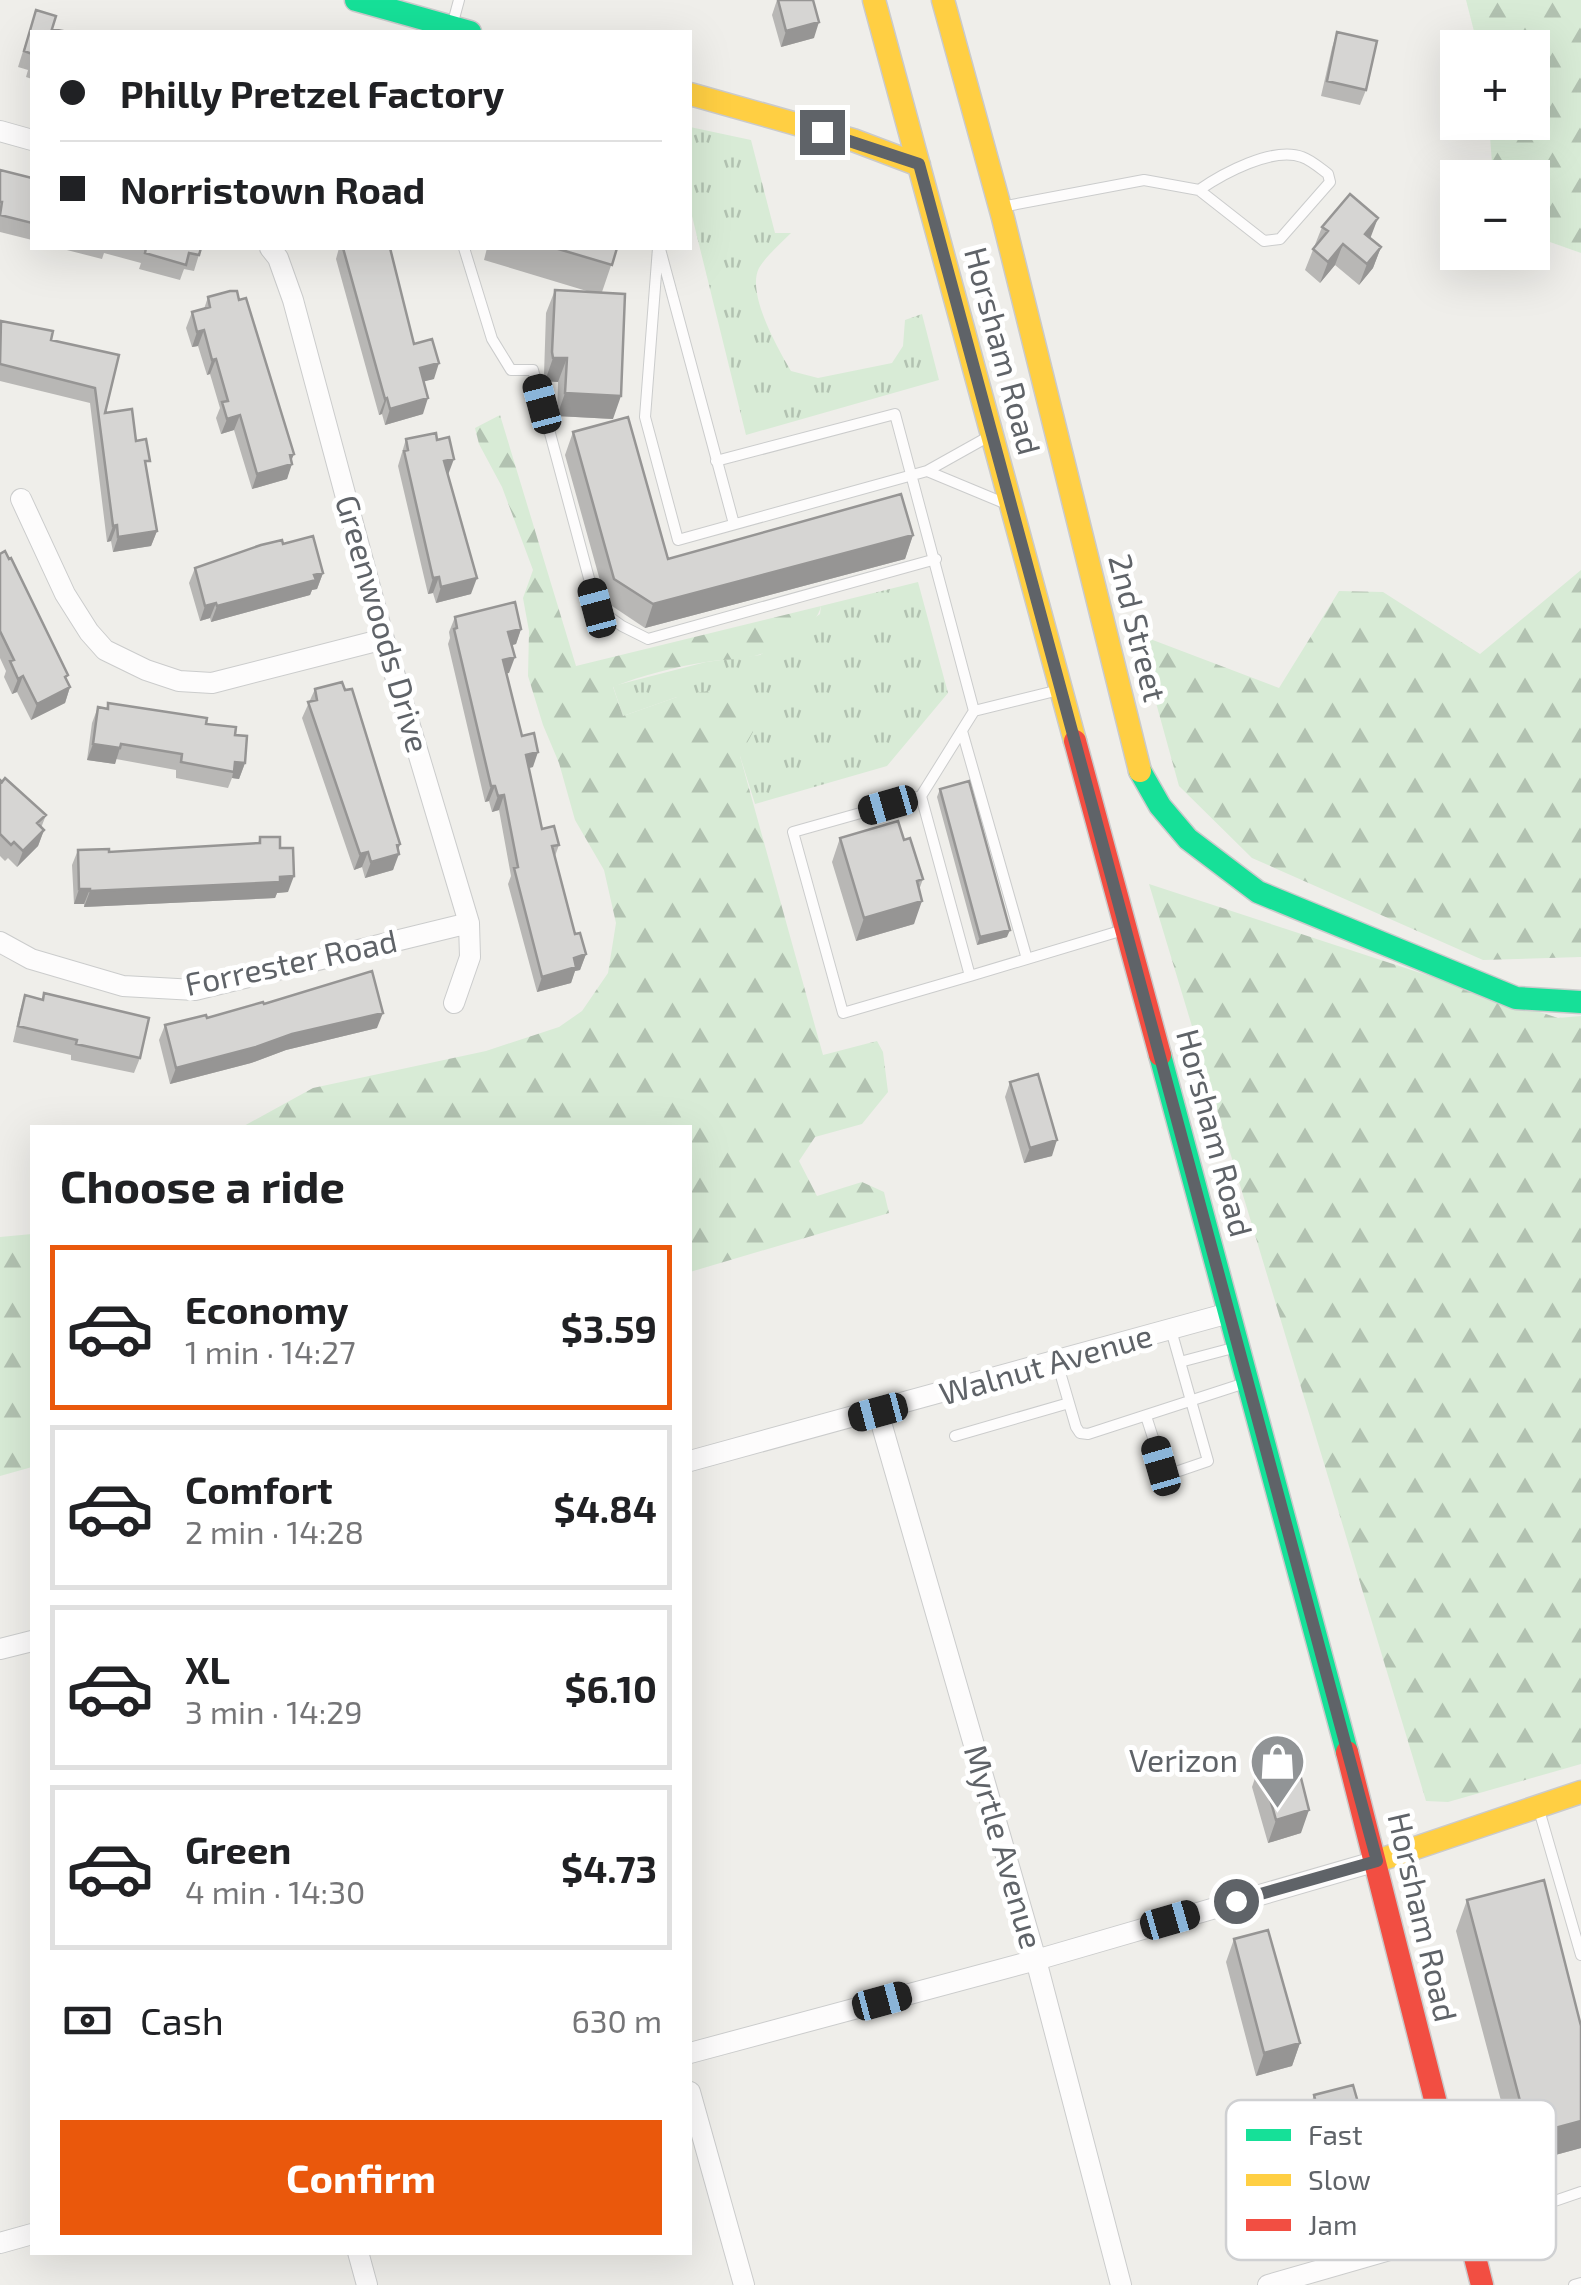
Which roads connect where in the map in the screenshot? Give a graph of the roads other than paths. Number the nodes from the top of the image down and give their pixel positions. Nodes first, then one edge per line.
1 (356, 0) edge
2 (459, 0) edge
3 (874, 0) edge
4 (942, 0) edge
5 (447, 29) edge
6 (692, 95) edge
7 (0, 131) edge
8 (30, 139) edge
9 (919, 164) junction
10 (1199, 190) junction
11 (1000, 207) junction
12 (272, 250) edge
13 (465, 250) edge
14 (659, 250) edge
15 (660, 250) edge
16 (992, 436) junction
17 (716, 461) junction
18 (927, 471) junction
19 (914, 474) junction
20 (21, 499) dead end
21 (1010, 505) junction
22 (734, 524) junction
23 (936, 559) junction
24 (384, 639) junction
25 (1060, 690) junction
26 (974, 712) junction
27 (962, 731) junction
28 (920, 796) junction
29 (469, 924) junction
30 (1125, 930) junction
31 (0, 942) edge
32 (1027, 959) junction
33 (970, 976) junction
34 (1581, 1002) edge
35 (454, 1003) dead end
36 (1229, 1314) junction
37 (1171, 1330) junction
38 (1238, 1346) junction
39 (1057, 1362) junction
40 (1180, 1362) junction
41 (1248, 1382) junction
42 (1192, 1401) junction
43 (1069, 1403) junction
44 (878, 1412) junction
45 (1146, 1416) junction
46 (955, 1436) dead end
47 (692, 1461) edge
48 (30, 1642) edge
49 (0, 1650) edge
50 (1581, 1792) edge
51 (1538, 1804) junction
52 (1377, 1861) junction
53 (1581, 1955) edge
54 (1036, 1960) junction
55 (692, 2052) edge
56 (692, 2099) edge
57 (1433, 2100) edge
58 (1581, 2192) edge
59 (1556, 2201) edge
60 (30, 2235) edge
61 (0, 2243) edge
62 (359, 2255) edge
63 (1355, 2260) edge
64 (1476, 2260) edge
65 (367, 2285) edge
66 (744, 2285) edge
67 (1121, 2285) edge
68 (1268, 2285) edge
69 (1482, 2285) edge

1 - 5 main road
2 - 5 lane
3 - 9 main road, Horsham Road
4 - 11 main road, 2nd Street
6 - 9 main road
7 - 8 street
9 - 16 main road, Horsham Road
10 - 10 lane
10 - 11 lane
11 - 34 main road, 2nd Street
12 - 24 street, Greenwoods Drive
13 - 23 lane
14 - 22 lane
15 - 17 lane
16 - 18 lane
16 - 21 main road, Horsham Road
17 - 19 lane
17 - 22 lane
18 - 19 lane
18 - 21 lane
19 - 22 lane
19 - 23 lane
20 - 24 street
21 - 25 main road, Horsham Road
23 - 26 lane
24 - 29 street, Greenwoods Drive
25 - 26 lane
25 - 30 main road, Horsham Road
26 - 27 lane
27 - 28 lane
27 - 32 lane
28 - 33 lane
28 - 33 lane
29 - 31 street, Forrester Road
29 - 35 street, Greenwoods Drive
30 - 32 lane
30 - 36 main road, Horsham Road
32 - 33 lane
36 - 37 street, Walnut Avenue
36 - 38 main road, Horsham Road
37 - 39 street, Walnut Avenue
37 - 40 lane
38 - 40 lane
38 - 41 main road, Horsham Road
39 - 43 lane
39 - 44 street, Walnut Avenue
40 - 42 lane
41 - 42 lane
41 - 52 main road, Horsham Road
42 - 45 lane
42 - 45 lane
43 - 45 lane
43 - 46 lane
44 - 47 street, Walnut Avenue
44 - 54 street, Myrtle Avenue
48 - 49 street
50 - 51 main road
51 - 52 main road
51 - 53 lane
52 - 54 street
52 - 57 main road, Horsham Road
54 - 55 street
54 - 67 street, Myrtle Avenue
56 - 66 street
58 - 59 lane
60 - 61 street
62 - 65 street
63 - 68 street
64 - 69 main road, Horsham Road

